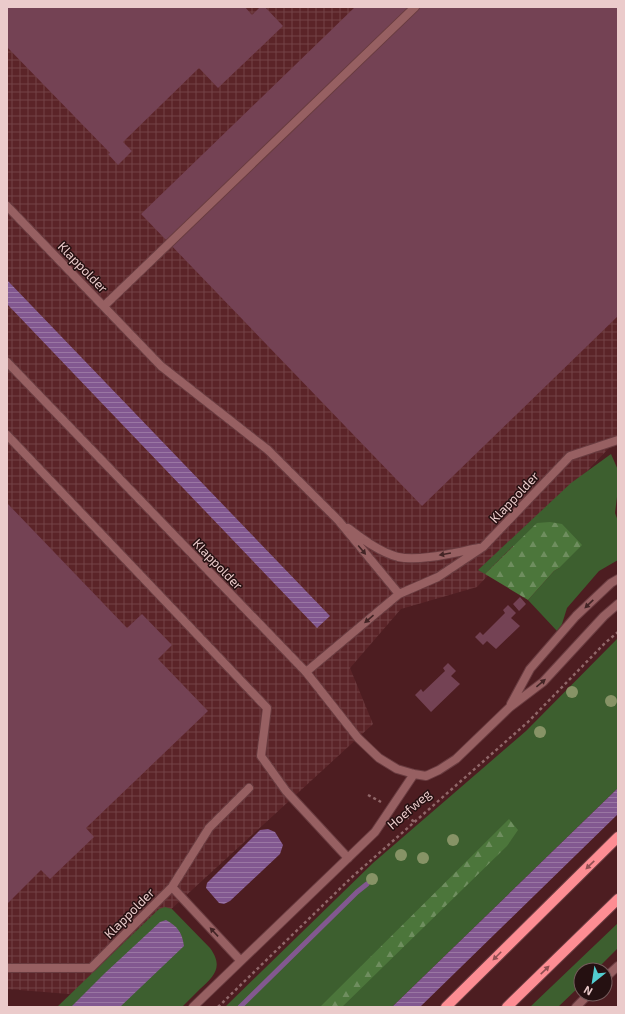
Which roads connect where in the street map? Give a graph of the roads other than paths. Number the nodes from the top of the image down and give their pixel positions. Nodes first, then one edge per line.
1 (415, 7) edge
2 (7, 206) edge
3 (104, 306) junction
4 (7, 362) edge
5 (7, 435) edge
6 (618, 440) edge
7 (338, 520) junction
8 (483, 547) junction
9 (618, 579) edge
10 (398, 594) junction
11 (618, 604) edge
12 (306, 672) junction
13 (510, 707) junction
14 (414, 774) junction
15 (250, 788) dead end
16 (618, 838) edge
17 (348, 858) junction
18 (172, 887) junction
19 (618, 899) edge
20 (240, 960) junction
21 (7, 968) edge
22 (193, 1007) edge
23 (446, 1007) edge
24 (507, 1007) edge

1 - 3 street
2 - 3 street, Klappolder
3 - 7 street, Klappolder
4 - 12 street, Klappolder
5 - 17 street
6 - 8 street, Klappolder
8 -> 7 street, Klappolder
7 -> 10 street, Klappolder
8 - 10 street
9 -> 13 street, Hoefweg
10 -> 12 street
13 -> 11 street, Hoefweg
12 - 14 street, Klappolder
13 - 14 street, Hoefweg
14 - 17 street, Hoefweg
15 - 18 street
16 -> 23 main road
17 - 20 street, Hoefweg
20 -> 18 street, Klappolder
18 - 21 street, Klappolder
24 -> 19 main road
20 - 22 street, Hoefweg

